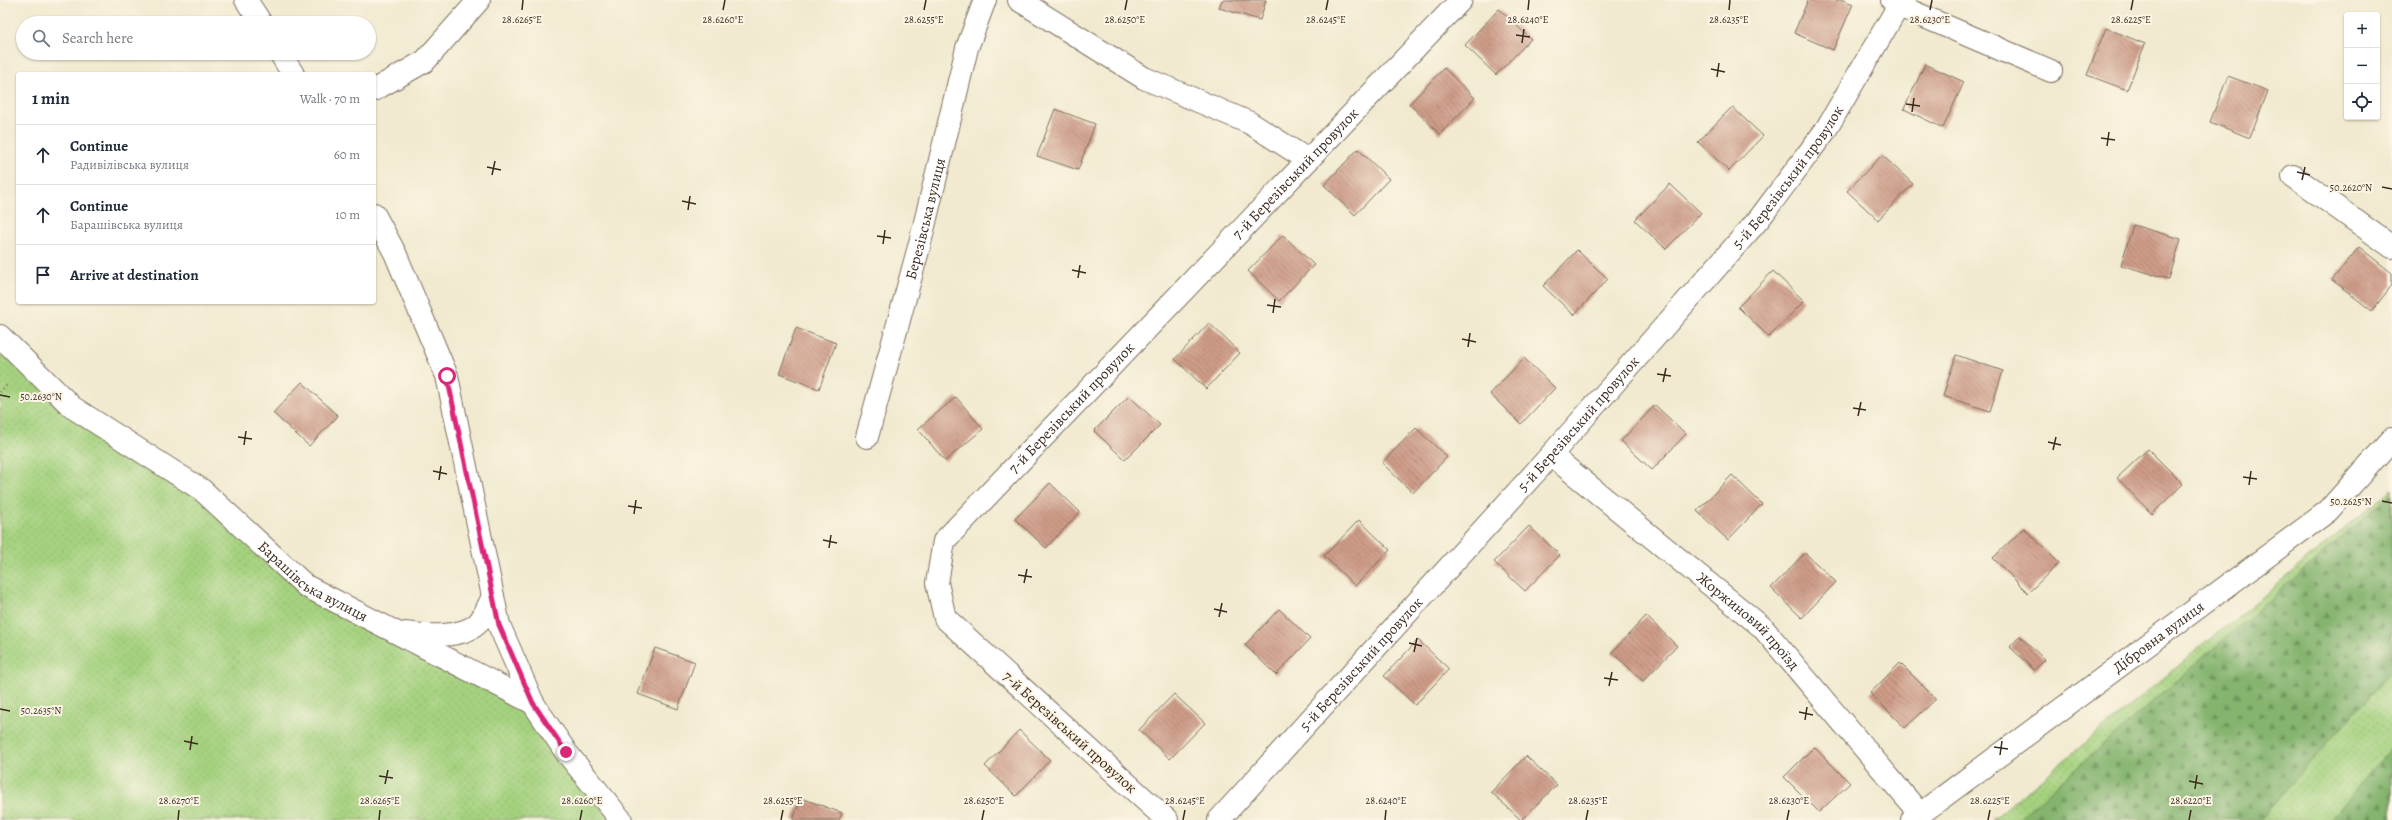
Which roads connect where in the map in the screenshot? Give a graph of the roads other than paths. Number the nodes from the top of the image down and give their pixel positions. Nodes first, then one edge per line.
1 (246, 0) edge
2 (479, 0) edge
3 (985, 0) edge
4 (1019, 0) edge
5 (1460, 0) edge
6 (1898, 2) edge
7 (256, 16) edge
8 (284, 60) edge
9 (2051, 71) dead end
10 (292, 72) edge
11 (376, 89) edge
12 (1308, 160) junction
13 (2293, 176) dead end
14 (376, 218) edge
15 (2392, 247) edge
16 (0, 336) edge
17 (867, 437) dead end
18 (2392, 439) edge
19 (1551, 455) junction
20 (493, 597) junction
21 (395, 632) junction
22 (533, 703) junction
23 (1916, 817) edge
24 (621, 820) edge
25 (1167, 820) edge
26 (1219, 820) edge

1 - 7 street
2 - 11 street
3 - 17 street, Березівська вулиця
4 - 12 street
5 - 12 street, 7-й Березівський провулок
6 - 9 street
6 - 19 street, 5-й Березівський провулок
8 - 10 street
12 - 25 street, 7-й Березівський провулок
13 - 15 street
14 - 20 street
16 - 21 street, Барашівська вулиця
18 - 23 street, Дібровна вулиця
19 - 23 street, Жоржиновий проїзд
19 - 26 street, 5-й Березівський провулок
20 - 21 street
20 - 22 street
21 - 22 street, Барашівська вулиця
22 - 24 street, Барашівська вулиця

